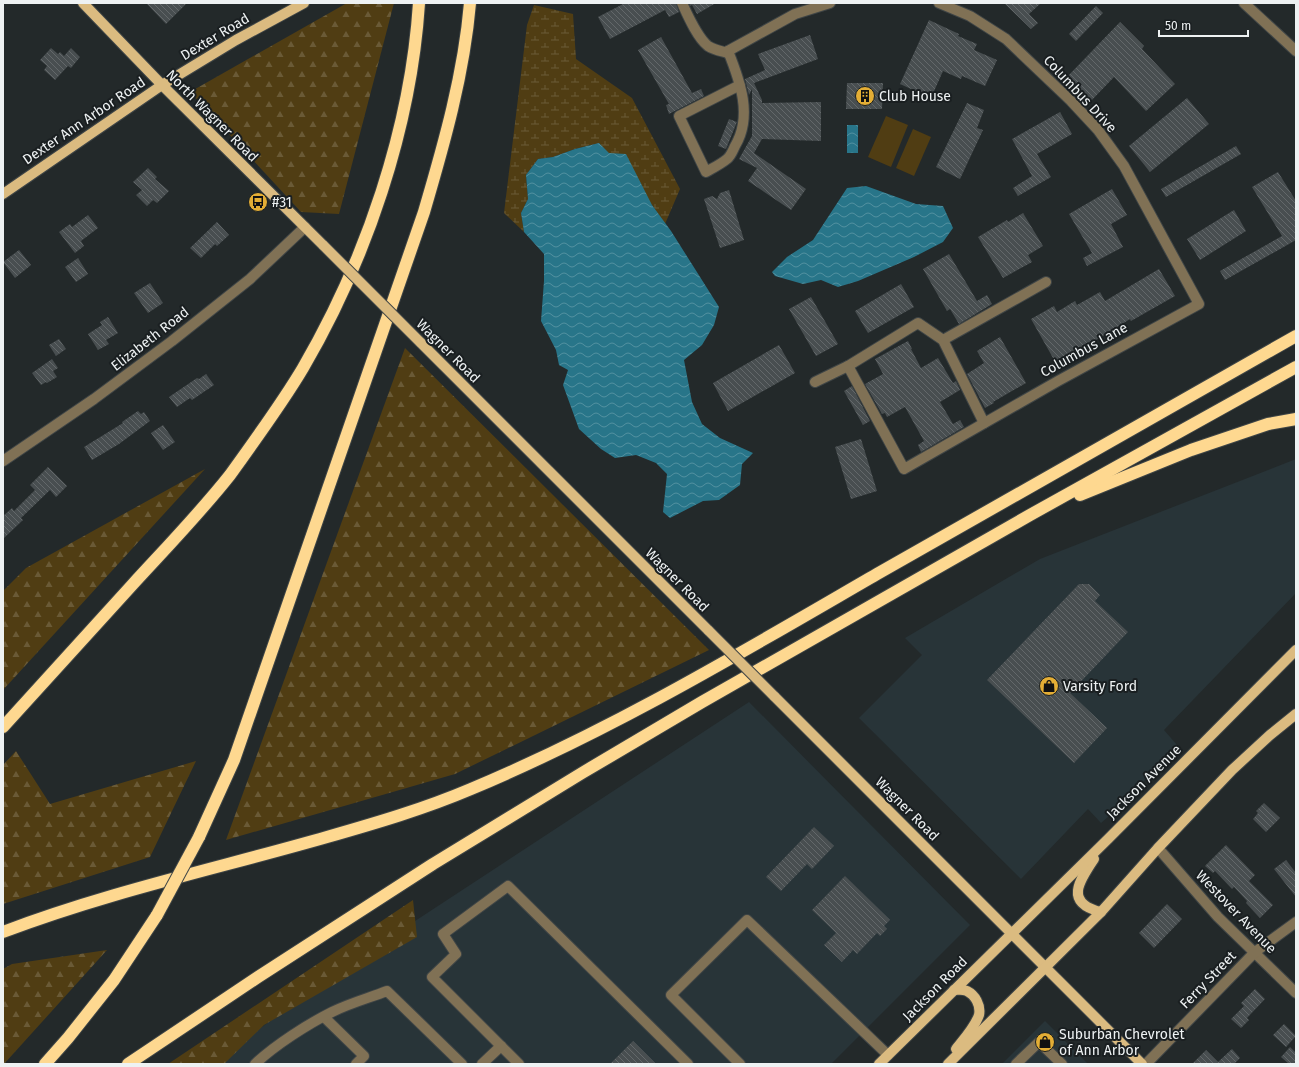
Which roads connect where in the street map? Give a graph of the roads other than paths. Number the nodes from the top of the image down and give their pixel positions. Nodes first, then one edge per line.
1 (83, 3) edge
2 (304, 3) edge
3 (419, 3) edge
4 (470, 3) edge
5 (682, 3) edge
6 (830, 3) edge
7 (939, 3) edge
8 (1244, 3) edge
9 (728, 51) junction
10 (1296, 52) edge
11 (162, 85) junction
12 (740, 85) junction
13 (3, 194) edge
14 (305, 227) junction
15 (324, 246) joint
16 (1046, 282) dead end
17 (1199, 304) joint
18 (1296, 336) edge
19 (943, 340) junction
20 (848, 366) junction
21 (1296, 367) edge
22 (815, 382) dead end
23 (1296, 419) edge
24 (984, 423) junction
25 (3, 462) edge
26 (1030, 515) junction
27 (1296, 650) edge
28 (1296, 714) edge
29 (3, 728) edge
30 (1108, 839) junction
31 (1158, 848) junction
32 (1101, 912) junction
33 (1296, 922) edge
34 (3, 932) edge
35 (1011, 933) junction
36 (1255, 952) junction
37 (1046, 968) junction
38 (954, 990) junction
39 (1296, 993) edge
40 (324, 1017) junction
41 (500, 1046) junction
42 (888, 1055) junction
43 (45, 1064) edge
44 (128, 1064) edge
45 (255, 1064) edge
46 (356, 1064) edge
47 (462, 1064) edge
48 (482, 1064) edge
49 (519, 1064) edge
50 (688, 1064) edge
51 (740, 1064) edge
52 (879, 1064) edge
53 (947, 1064) edge
54 (1016, 1064) edge
55 (1062, 1064) edge
56 (1142, 1064) edge
57 (1146, 1064) edge

1 - 11 main road, North Wagner Road
2 - 11 main road, Dexter Road
3 - 29 highway
4 - 43 highway, bridge
5 - 9 street
6 - 9 street
7 - 17 street, Columbus Drive
8 - 10 street
9 - 12 street
11 - 13 main road, Dexter Ann Arbor Road
11 - 14 main road, North Wagner Road
12 - 12 street
14 - 15 main road, North Wagner Road
14 - 25 street, Elizabeth Road
15 - 35 main road, Wagner Road, bridge
16 - 19 street
17 - 24 street, Columbus Lane
18 - 34 highway
19 - 20 street
19 - 24 street
20 - 22 street
20 - 24 street, Columbus Lane
21 - 26 highway
23 - 26 highway
26 - 44 highway
27 - 30 main road, Jackson Avenue
28 - 31 main road
30 - 32 main road
30 - 35 main road, Jackson Avenue
31 - 32 main road
31 - 36 street, Westover Avenue
32 - 37 main road
33 - 36 street, Ferry Street
35 - 37 main road, Wagner Road
35 - 38 main road, Jackson Road
36 - 39 street, Westover Avenue
36 - 57 street, Ferry Street
37 - 53 main road
37 - 56 main road, Wagner Road
38 - 42 main road, Jackson Road
38 - 53 main road
40 - 45 street
40 - 46 street
40 - 47 street
41 - 48 street
41 - 49 street
41 - 50 street
42 - 51 street
42 - 52 main road, Jackson Road
54 - 55 street

